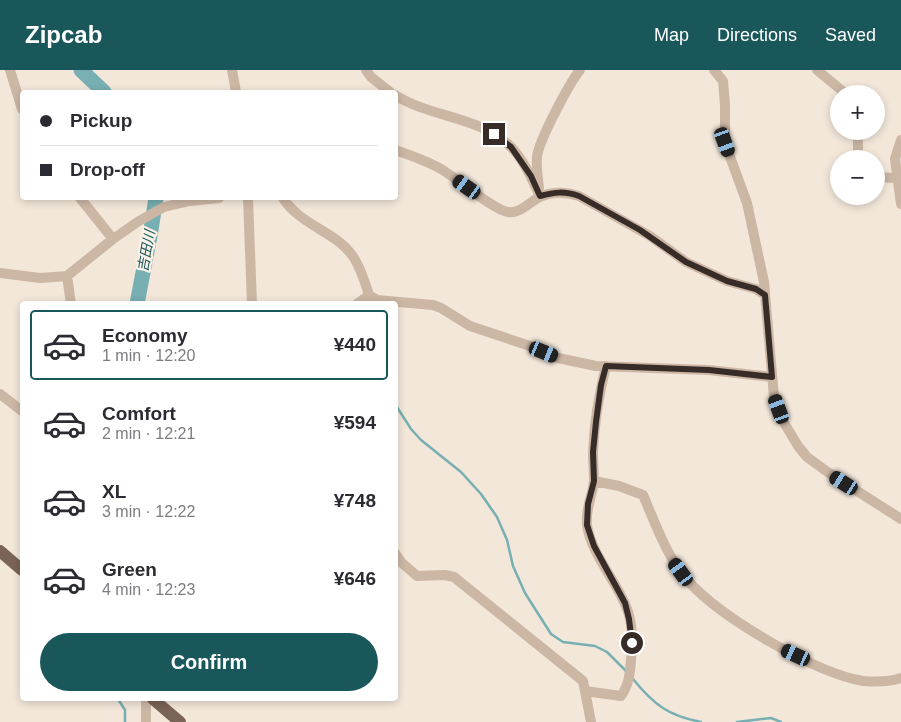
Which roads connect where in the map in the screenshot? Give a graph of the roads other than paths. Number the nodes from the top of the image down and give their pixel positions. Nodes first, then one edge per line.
1 (10, 70) edge
2 (232, 70) edge
3 (366, 70) edge
4 (580, 70) edge
5 (714, 70) edge
6 (817, 70) edge
7 (835, 85) edge
8 (236, 90) edge
9 (387, 90) edge
10 (398, 96) edge
11 (20, 102) edge
12 (901, 140) edge
13 (398, 151) edge
14 (899, 176) edge
15 (885, 177) edge
16 (540, 196) junction
17 (82, 200) edge
18 (190, 200) edge
19 (248, 200) edge
20 (284, 200) edge
21 (901, 204) edge
22 (112, 239) junction
23 (0, 273) edge
24 (67, 276) junction
25 (368, 295) junction
26 (765, 295) junction
27 (71, 301) edge
28 (252, 301) edge
29 (361, 301) edge
30 (387, 301) edge
31 (398, 302) edge
32 (606, 366) junction
33 (772, 377) junction
34 (0, 394) edge
35 (20, 409) edge
36 (594, 481) junction
37 (901, 518) edge
38 (0, 551) edge
39 (398, 557) edge
40 (20, 568) edge
41 (901, 678) edge
42 (585, 691) junction
43 (146, 701) edge
44 (155, 701) edge
45 (146, 722) edge
46 (180, 722) edge
47 (591, 722) edge

1 - 11 street
2 - 8 street
3 - 9 street
4 - 16 street
5 - 26 street
6 - 7 street
10 - 16 street
12 - 14 street
13 - 16 street
14 - 15 street
14 - 21 street
16 - 26 street
17 - 22 street
18 - 22 street
19 - 28 street
20 - 25 street
22 - 24 street
23 - 24 street
24 - 27 street
25 - 29 street
25 - 30 street
26 - 33 street
31 - 32 street
32 - 33 street
32 - 36 street
33 - 37 street
34 - 35 street
36 - 41 street
36 - 42 street
38 - 40 main road
39 - 42 street
42 - 47 street
43 - 45 street
44 - 46 main road

